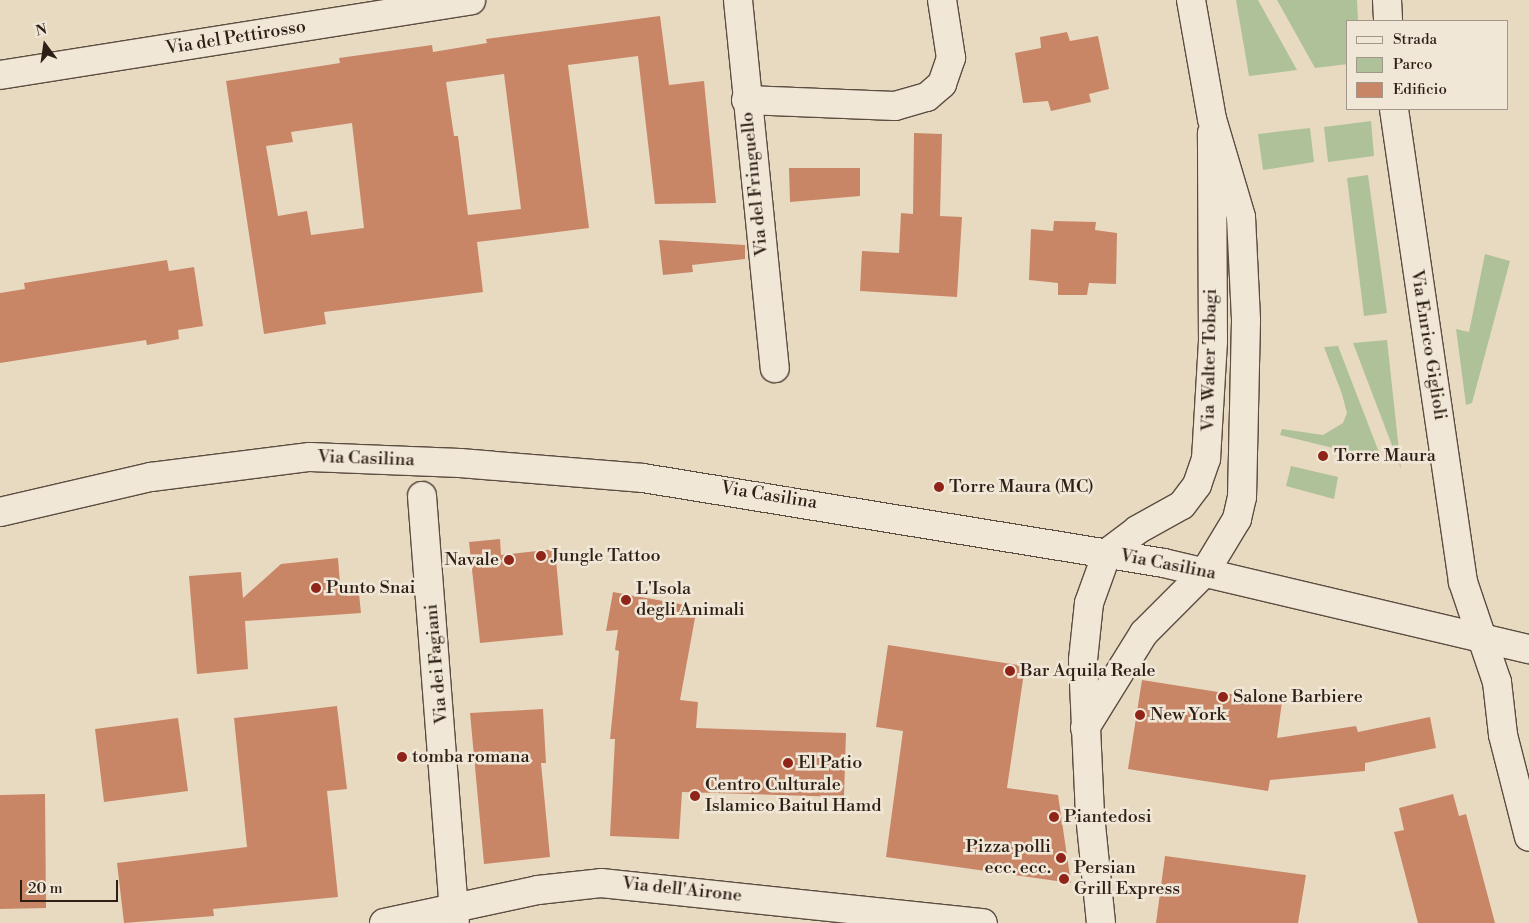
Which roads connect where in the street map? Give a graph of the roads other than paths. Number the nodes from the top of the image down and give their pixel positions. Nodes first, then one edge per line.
1 (471, 0) edge
2 (738, 0) edge
3 (942, 0) edge
4 (1191, 0) edge
5 (1387, 0) edge
6 (1388, 20) edge
7 (0, 75) edge
8 (746, 100) junction
9 (1394, 110) edge
10 (1212, 119) junction
11 (774, 368) dead end
12 (422, 496) dead end
13 (0, 512) edge
14 (1107, 554) junction
15 (1205, 572) junction
16 (1482, 638) junction
17 (1529, 649) edge
18 (1085, 728) junction
19 (1529, 837) edge
20 (455, 916) edge
21 (384, 923) edge
22 (984, 923) edge
23 (1101, 923) edge

1 - 7 street, Via del Pettirosso
2 - 8 street, Via del Fringuello
3 - 8 street
4 - 10 street, Via Walter Tobagi
5 - 6 street
8 - 11 street, Via del Fringuello
9 - 16 street, Via Enrico Giglioli
10 - 14 street, Via Walter Tobagi
10 - 15 street, Via Walter Tobagi
12 - 20 street, Via dei Fagiani
13 - 14 street, Via Casilina
14 - 15 street, Via Casilina
14 - 18 street
15 - 16 street, Via Casilina
15 - 18 street, Via Walter Tobagi
16 - 17 street, Via Casilina
16 - 19 street, Via Enrico Giglioli
18 - 23 street
20 - 21 street, Via dell'Airone
20 - 22 street, Via dell'Airone

